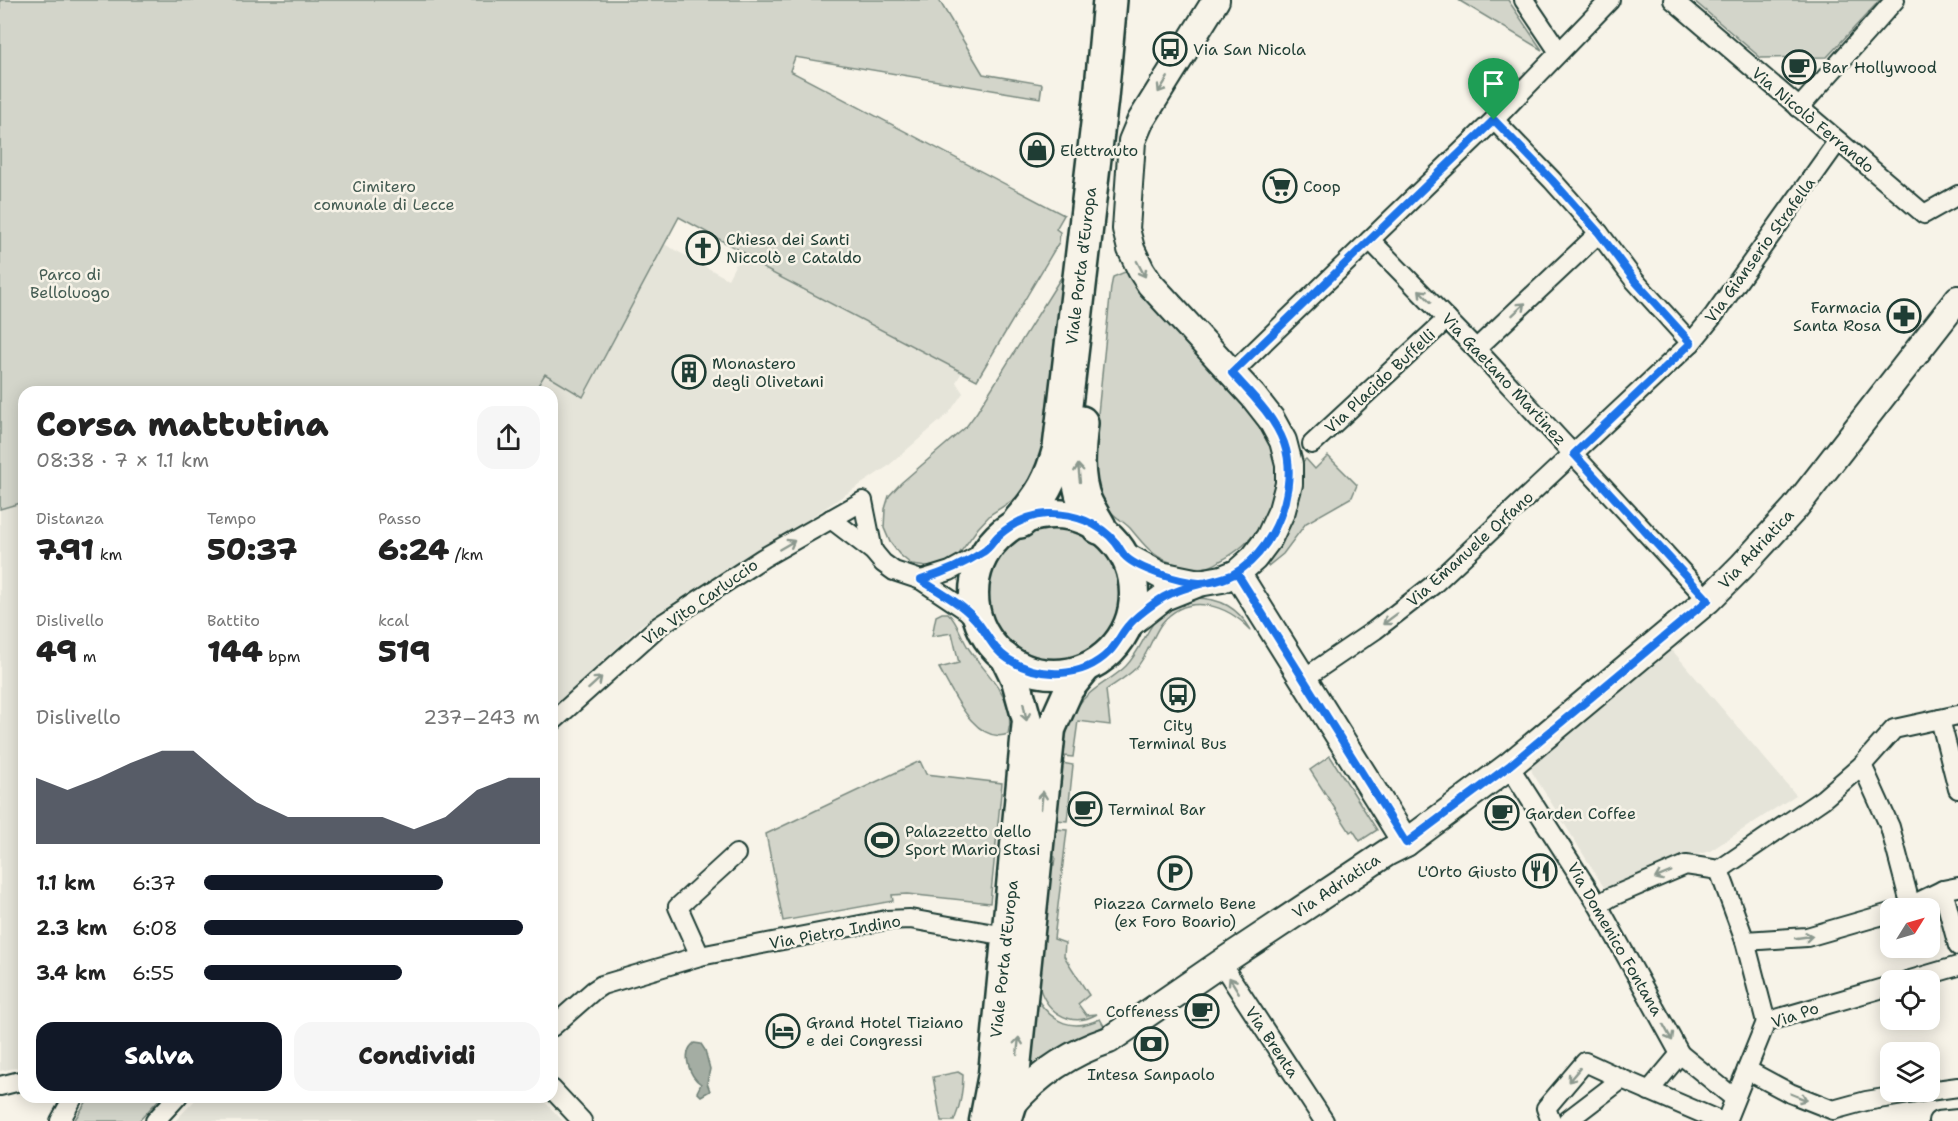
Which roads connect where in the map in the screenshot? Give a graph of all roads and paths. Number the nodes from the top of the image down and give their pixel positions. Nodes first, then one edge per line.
1 (1110, 0) edge
2 (1128, 0) edge
3 (1216, 0) edge
4 (1524, 0) edge
5 (1610, 0) edge
6 (1673, 0) edge
7 (1895, 0) edge
8 (1559, 52) junction
9 (1799, 108) junction
10 (1494, 120) junction
11 (1838, 141) junction
12 (1958, 195) edge
13 (1599, 233) junction
14 (1370, 240) junction
15 (1956, 304) edge
16 (1447, 319) junction
17 (1691, 343) junction
18 (1476, 349) junction
19 (1232, 373) junction
20 (1312, 444) dead end
21 (1574, 454) junction
22 (831, 519) junction
23 (1020, 521) junction
24 (1099, 527) junction
25 (873, 551) junction
26 (986, 551) junction
27 (1125, 556) junction
28 (1237, 573) junction
29 (921, 580) junction
30 (1199, 583) junction
31 (1708, 600) junction
32 (980, 624) junction
33 (1127, 626) junction
34 (1005, 657) junction
35 (1086, 668) junction
36 (1303, 679) junction
37 (1958, 715) edge
38 (558, 717) edge
39 (1940, 719) junction
40 (1862, 765) junction
41 (1509, 766) junction
42 (1958, 789) edge
43 (1406, 843) junction
44 (736, 854) dead end
45 (1719, 870) junction
46 (1951, 889) edge
47 (1906, 898) edge
48 (1931, 898) edge
49 (1598, 905) junction
50 (1880, 916) edge
51 (1006, 936) junction
52 (1745, 941) junction
53 (1958, 946) edge
54 (700, 956) junction
55 (1221, 963) junction
56 (1958, 966) edge
57 (1940, 971) edge
58 (1880, 989) edge
59 (558, 1022) edge
60 (998, 1022) junction
61 (1766, 1022) junction
62 (1680, 1054) junction
63 (1747, 1070) junction
64 (1622, 1079) junction
65 (18, 1082) edge
66 (0, 1086) edge
67 (1958, 1087) edge
68 (1940, 1089) edge
69 (1649, 1091) junction
70 (558, 1095) edge
71 (1734, 1098) junction
72 (1880, 1099) edge
73 (70, 1103) edge
74 (172, 1103) edge
75 (1833, 1110) junction
76 (1011, 1116) edge
77 (1958, 1119) edge
78 (60, 1121) edge
79 (155, 1121) edge
80 (582, 1121) edge
81 (965, 1121) edge
82 (984, 1121) edge
83 (1324, 1121) edge
84 (1551, 1121) edge
85 (1567, 1121) edge
86 (1720, 1121) edge
87 (1726, 1121) edge
88 (1848, 1121) edge
89 (1938, 1121) edge

1 - 23 highway, Viale Porta d'Europa
24 -> 2 highway, Viale Porta d'Europa
3 -> 19 street
4 - 8 street
5 - 8 street
6 - 9 street, Via Nicolò Ferrando
7 - 9 street
8 - 10 street
9 - 11 street, Via Nicolò Ferrando
10 - 13 street
10 - 14 street
11 - 12 street, Via Nicolò Ferrando
11 - 17 street, Via Gianserio Strafella
13 - 17 street
18 -> 13 street
16 -> 14 street, Via Gaetano Martinez
14 - 19 street
15 - 31 street, Via Adriatica
16 - 18 street, Via Gaetano Martinez
16 - 20 street, Via Placido Buffelli
17 - 21 street, Via Gianserio Strafella
18 - 21 street, Via Gaetano Martinez
19 - 28 street
21 - 31 street, Via Gaetano Martinez
21 -> 36 street, Via Emanuele Orfano
22 - 25 street
22 - 25 street, Via Vito Carluccio
38 -> 22 street, Via Vito Carluccio
23 - 24 main road, Viale Porta d'Europa
23 - 26 main road, Viale Porta d'Europa
24 - 27 main road, Viale Porta d'Europa
25 - 29 street
26 - 29 street
26 - 32 main road, Viale Porta d'Europa
27 - 30 street
27 - 33 main road, Viale Porta d'Europa
28 - 30 street
28 - 36 street
29 - 32 street
30 - 33 street
31 - 41 street, Via Adriatica
32 - 34 main road, Viale Porta d'Europa
33 - 35 main road, Viale Porta d'Europa
34 - 35 main road, Viale Porta d'Europa
34 -> 51 main road, Viale Porta d'Europa
76 -> 35 main road, Viale Porta d'Europa
36 - 43 street
37 - 39 street
39 - 40 street
39 - 42 street
40 - 45 street
40 - 47 street
41 - 43 street, Via Adriatica
41 - 49 street, Via Domenico Fontana
43 - 55 street, Via Adriatica
44 - 54 street
45 -> 49 street
45 - 52 street
46 - 48 street
46 - 53 street
49 -> 62 street, Via Domenico Fontana
52 -> 50 street
51 - 54 street, Via Pietro Indino
51 - 60 main road, Viale Porta d'Europa
52 - 61 street
54 - 59 street, Via Pietro Indino
55 - 76 street, Via Adriatica
83 -> 55 street, Via Brenta
56 - 57 street
58 - 61 street, Via Po
60 - 81 main road
60 - 82 main road, Viale Porta d'Europa
61 - 63 street, Via Po
62 - 69 street
62 - 71 street, Via Domenico Fontana
63 - 71 street, Via Po
63 -> 75 street
64 - 69 street
64 -> 84 street
64 - 85 street
65 - 66 street
67 - 68 street
69 - 86 street
70 - 80 street
71 - 87 street, Via Po
72 - 75 street
73 - 78 street
74 - 79 street
75 - 88 street
77 - 89 street

